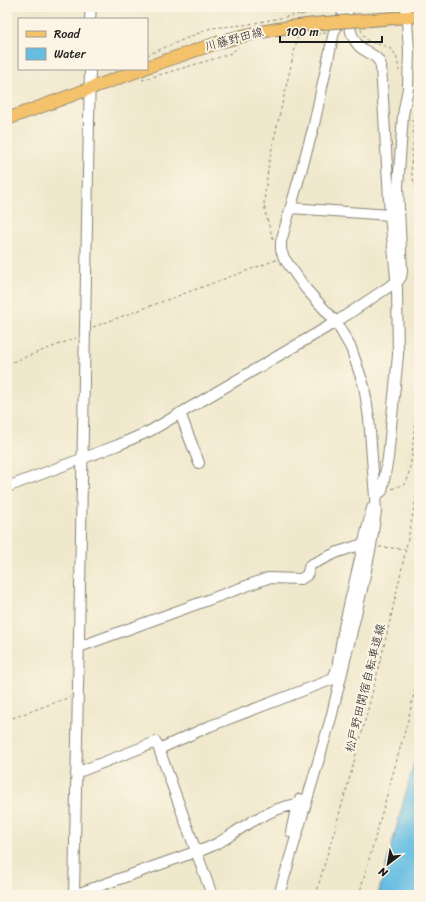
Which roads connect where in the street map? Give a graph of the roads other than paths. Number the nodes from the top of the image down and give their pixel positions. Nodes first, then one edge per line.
1 (91, 7) edge
2 (347, 7) edge
3 (412, 14) edge
4 (90, 18) edge
5 (350, 29) junction
6 (334, 32) junction
7 (148, 67) edge
8 (90, 70) edge
9 (140, 70) edge
10 (89, 88) junction
11 (7, 119) edge
12 (291, 208) junction
13 (390, 215) junction
14 (396, 282) junction
15 (336, 322) junction
16 (180, 413) junction
17 (83, 459) junction
18 (199, 463) dead end
19 (7, 487) edge
20 (378, 496) junction
21 (367, 545) junction
22 (79, 647) junction
23 (348, 647) junction
24 (338, 662) junction
25 (159, 749) junction
26 (76, 772) junction
27 (312, 783) junction
28 (297, 804) junction
29 (195, 852) junction
30 (290, 855) junction
31 (74, 895) edge
32 (212, 895) edge
33 (279, 895) edge

1 - 4 street
2 - 5 street
2 - 6 street
3 - 7 main road, 川藤野田線, bridge
3 - 14 street
5 - 6 street
5 - 13 street
6 - 12 street
8 - 10 street
9 - 10 main road
10 - 11 main road
10 - 17 street
12 - 13 street
12 - 15 street
13 - 14 street
14 - 15 street
14 - 20 street
15 - 16 street
15 - 20 street
16 - 17 street
16 - 18 street
17 - 19 street
17 - 22 street
20 - 21 street
21 - 22 street
21 - 23 street
21 - 24 street
22 - 26 street
23 - 24 street
23 - 27 street
24 - 25 street
25 - 26 street
25 - 29 street
26 - 31 street
27 - 28 street
27 - 30 street
28 - 29 street
28 - 30 street
29 - 31 street
29 - 32 street
30 - 33 street

